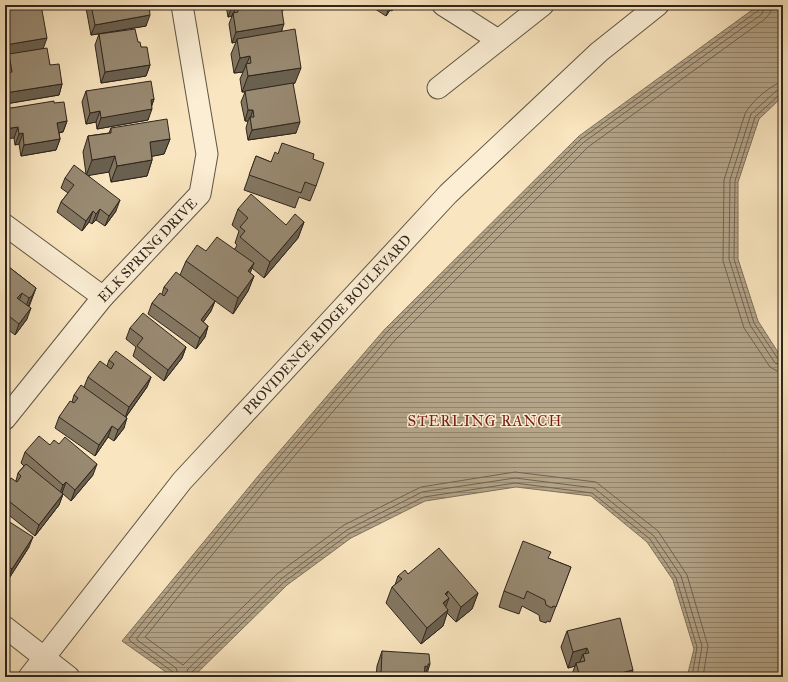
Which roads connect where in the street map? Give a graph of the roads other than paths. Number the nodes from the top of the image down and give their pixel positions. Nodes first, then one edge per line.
1 (182, 5) edge
2 (443, 5) edge
3 (543, 5) edge
4 (658, 5) edge
5 (498, 40) junction
6 (438, 88) dead end
7 (5, 225) edge
8 (103, 298) junction
9 (5, 419) edge
10 (5, 627) edge
11 (44, 658) junction
12 (29, 677) edge
13 (69, 677) edge

1 - 8 street, ELK SPRING DRIVE
2 - 5 street
3 - 5 street
4 - 11 street, PROVIDENCE RIDGE BOULEVARD
5 - 6 street
7 - 8 street
8 - 9 street, ELK SPRING DRIVE
10 - 11 street
11 - 12 street, PROVIDENCE RIDGE BOULEVARD
11 - 13 street

